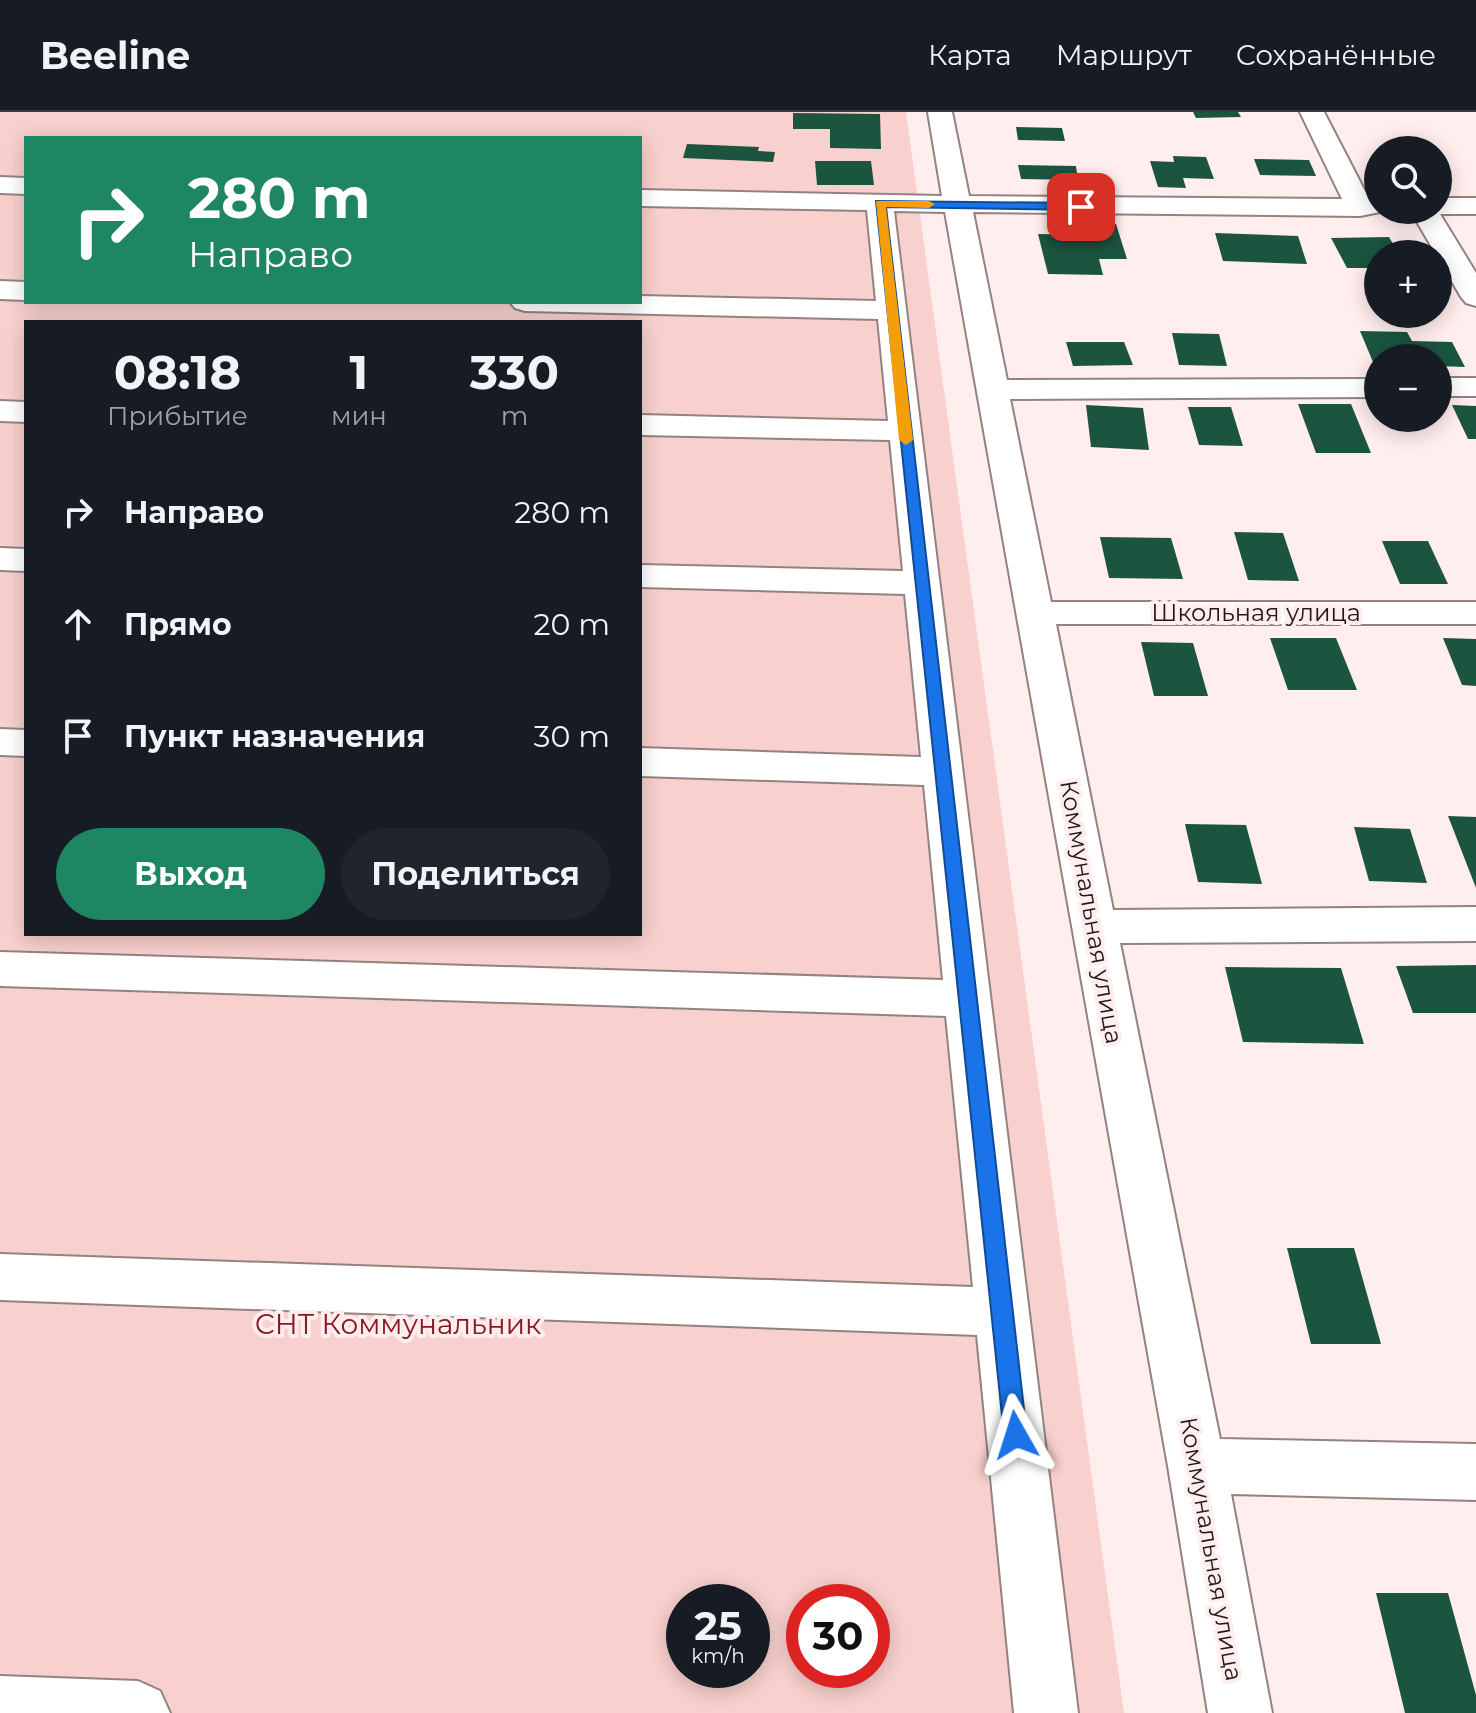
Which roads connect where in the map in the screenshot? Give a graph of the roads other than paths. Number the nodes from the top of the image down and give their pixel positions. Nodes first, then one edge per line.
1 (940, 112) edge
2 (1312, 112) edge
3 (0, 185) edge
4 (24, 186) edge
5 (642, 198) edge
6 (1364, 199) edge
7 (880, 203) junction
8 (956, 205) junction
9 (1452, 206) edge
10 (1476, 206) edge
11 (1364, 207) edge
12 (1432, 224) edge
13 (0, 290) edge
14 (24, 291) edge
15 (1476, 297) edge
16 (617, 304) edge
17 (892, 310) junction
18 (1452, 387) edge
19 (1476, 387) edge
20 (1364, 388) edge
21 (992, 390) junction
22 (0, 411) edge
23 (24, 412) edge
24 (642, 425) edge
25 (905, 431) junction
26 (0, 559) edge
27 (24, 560) edge
28 (642, 576) edge
29 (922, 583) junction
30 (1036, 613) junction
31 (1476, 613) edge
32 (0, 742) edge
33 (24, 743) edge
34 (642, 762) edge
35 (942, 772) junction
36 (1476, 924) edge
37 (1092, 927) junction
38 (0, 969) edge
39 (968, 999) junction
40 (0, 1277) edge
41 (1002, 1312) junction
42 (1197, 1466) junction
43 (1476, 1472) edge
44 (0, 1707) edge
45 (138, 1713) edge
46 (1046, 1713) edge
47 (1240, 1713) edge

1 - 8 street, Коммунальная улица
2 - 6 street
3 - 4 street
5 - 7 street
7 - 8 street
7 - 17 street
8 - 11 street
8 - 21 street, Коммунальная улица
9 - 10 street
12 - 15 street
13 - 14 street
16 - 17 street
17 - 25 street
18 - 19 street
20 - 21 street
21 - 30 street, Коммунальная улица
22 - 23 street
24 - 25 street
25 - 29 street
26 - 27 street
28 - 29 street
29 - 35 street
30 - 31 street, Школьная улица
30 - 37 street, Коммунальная улица
32 - 33 street
34 - 35 street
35 - 39 street
36 - 37 street
37 - 42 street, Коммунальная улица
38 - 39 street
39 - 41 street
40 - 41 street
41 - 46 street
42 - 43 street
42 - 47 street, Коммунальная улица
44 - 45 street

